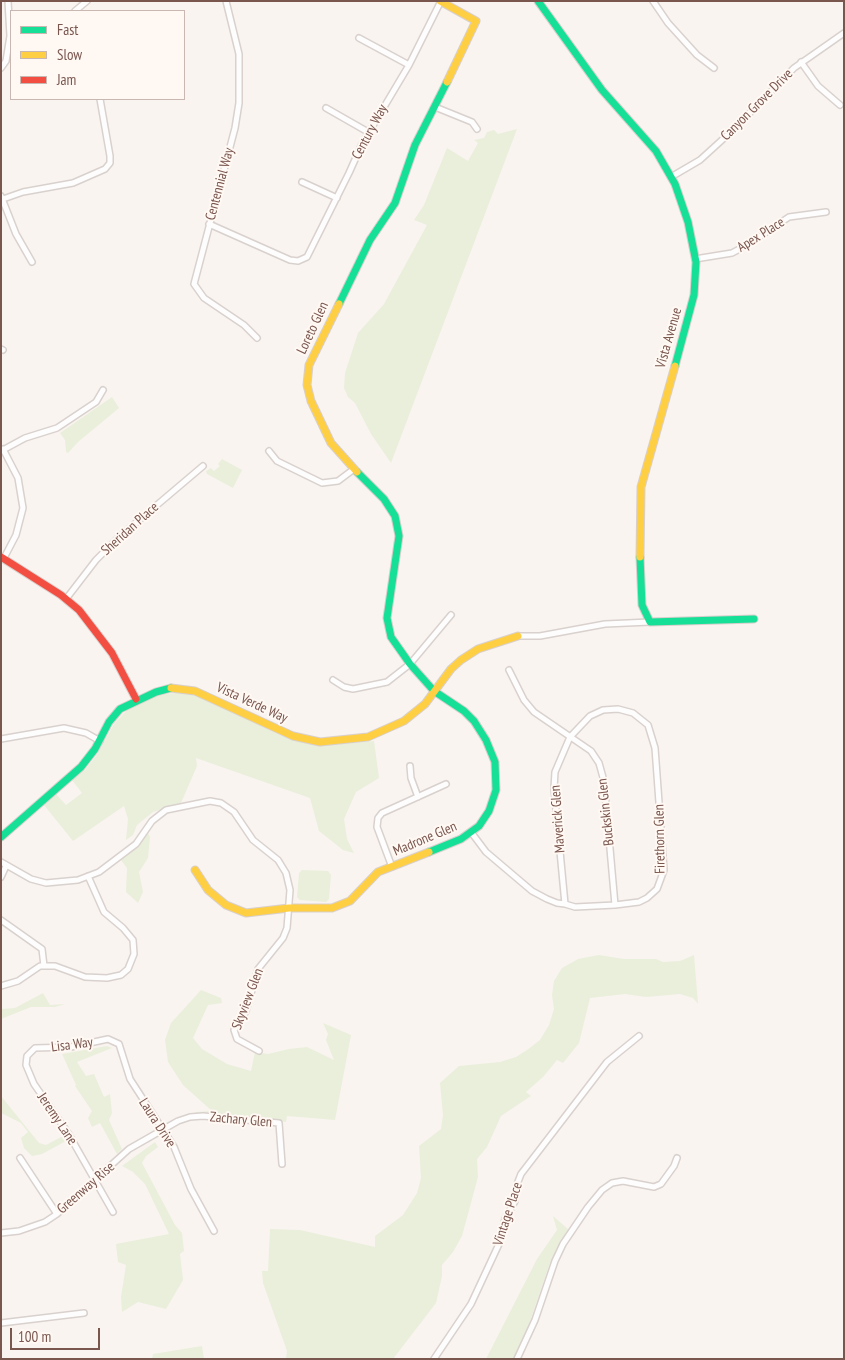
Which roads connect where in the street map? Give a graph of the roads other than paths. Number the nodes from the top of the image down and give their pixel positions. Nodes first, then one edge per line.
1 (87, 1) edge
2 (226, 1) edge
3 (441, 1) edge
4 (538, 1) edge
5 (653, 1) edge
6 (8, 2) edge
7 (1, 5) edge
8 (76, 10) edge
9 (844, 33) edge
10 (359, 38) dead end
11 (801, 62) junction
12 (5, 64) edge
13 (409, 65) junction
14 (714, 68) dead end
15 (100, 100) edge
16 (840, 105) dead end
17 (435, 107) junction
18 (326, 108) dead end
19 (477, 129) dead end
20 (368, 132) junction
21 (671, 178) junction
22 (302, 182) dead end
23 (2, 197) edge
24 (337, 198) junction
25 (826, 212) dead end
26 (209, 224) junction
27 (695, 259) junction
28 (32, 262) dead end
29 (257, 338) dead end
30 (103, 390) dead end
31 (2, 450) edge
32 (269, 450) dead end
33 (202, 466) dead end
34 (354, 469) junction
35 (3, 558) edge
36 (66, 599) junction
37 (451, 615) dead end
38 (754, 619) dead end
39 (650, 622) junction
40 (518, 636) joint
41 (410, 664) junction
42 (510, 670) dead end
43 (333, 680) dead end
44 (434, 691) junction
45 (136, 699) junction
46 (570, 737) junction
47 (1, 739) edge
48 (100, 741) junction
49 (410, 766) dead end
50 (446, 784) dead end
51 (418, 797) junction
52 (471, 832) junction
53 (1, 837) edge
54 (1, 862) edge
55 (6, 866) junction
56 (392, 866) junction
57 (195, 870) dead end
58 (88, 876) junction
59 (1, 877) edge
60 (565, 904) junction
61 (616, 905) junction
62 (289, 908) junction
63 (1, 920) edge
64 (44, 966) junction
65 (1, 986) edge
66 (638, 1036) dead end
67 (116, 1042) joint
68 (259, 1051) dead end
69 (29, 1054) joint
70 (164, 1128) junction
71 (20, 1158) dead end
72 (677, 1158) dead end
73 (282, 1164) dead end
74 (95, 1181) junction
75 (112, 1212) dead end
76 (58, 1214) junction
77 (214, 1231) dead end
78 (1, 1233) edge
79 (84, 1314) dead end
80 (1, 1323) edge
81 (434, 1359) edge
82 (517, 1359) edge

1 - 8 street
2 - 26 street, Centennial Way
3 - 13 street, Century Way
3 - 17 street, Loreto Glen
4 - 21 street, Vista Avenue
5 - 14 street
6 - 7 street
6 - 12 street
9 - 11 street, Canyon Grove Drive
10 - 13 street
11 - 16 street
11 - 21 street, Canyon Grove Drive
13 - 20 street, Century Way
15 - 23 street
17 - 19 street
17 - 34 street, Loreto Glen
18 - 20 street
20 - 24 street, Century Way
21 - 27 street, Vista Avenue
22 - 24 street
23 - 28 street
24 - 26 street, Century Way
25 - 27 street, Apex Place
26 - 29 street, Centennial Way
27 - 39 street, Vista Avenue
30 - 31 street
31 - 35 street
32 - 34 street
33 - 36 street, Sheridan Place
34 - 41 street, Loreto Glen
35 - 36 street
36 - 45 street
37 - 41 street
38 - 39 street
39 - 40 street
40 - 44 street, Vista Verde Way
41 - 43 street
41 - 44 street, Loreto Glen
42 - 46 street, Buckskin Glen
44 - 45 street, Vista Verde Way
44 - 52 street, Madrone Glen
45 - 48 street, Vista Verde Way
46 - 60 street, Maverick Glen
46 - 61 street, Buckskin Glen
46 - 61 street, Firethorn Glen
47 - 48 street
48 - 53 street, Vista Verde Way
49 - 51 street
50 - 51 street
51 - 56 street
52 - 56 street, Madrone Glen
52 - 60 street, Firethorn Glen
54 - 55 street, Skyview Glen
55 - 58 street, Skyview Glen
55 - 59 street
56 - 62 street, Madrone Glen
57 - 62 street, Madrone Glen
58 - 62 street, Skyview Glen
58 - 64 street
60 - 61 street, Firethorn Glen
62 - 68 street, Skyview Glen
63 - 64 street
64 - 65 street
66 - 81 street, Vintage Place
67 - 69 street, Lisa Way
67 - 70 street, Laura Drive
69 - 74 street, Jeremy Lane
70 - 73 street, Zachary Glen
70 - 74 street, Greenway Rise
70 - 77 street, Laura Drive
71 - 76 street
72 - 82 street
74 - 75 street, Jeremy Lane
74 - 76 street, Greenway Rise
76 - 78 street, Greenway Rise
79 - 80 street

